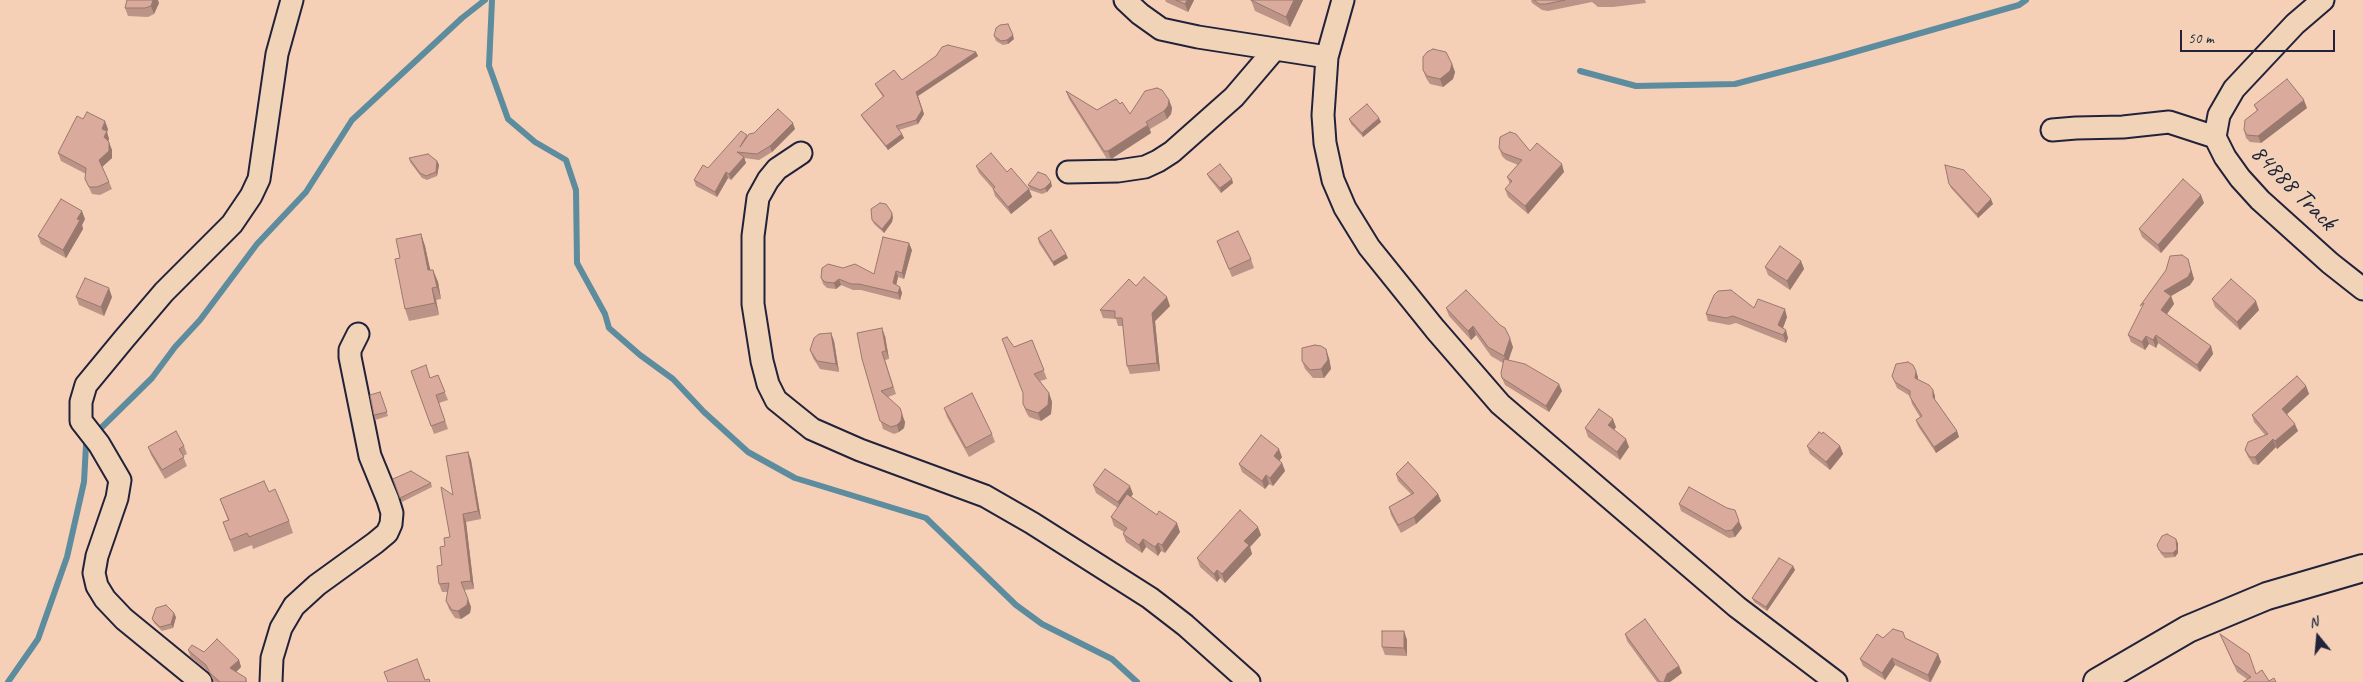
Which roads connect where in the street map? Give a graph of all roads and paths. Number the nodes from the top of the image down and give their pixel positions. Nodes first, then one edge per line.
1 (292, 0) edge
2 (1126, 0) edge
3 (1343, 0) edge
4 (2323, 0) edge
5 (1275, 50) junction
6 (1327, 57) junction
7 (2052, 130) dead end
8 (2215, 137) junction
9 (801, 153) dead end
10 (1068, 172) dead end
11 (2363, 289) edge
12 (358, 334) dead end
13 (2363, 568) edge
14 (201, 682) edge
15 (271, 682) edge
16 (1249, 682) edge
17 (1836, 682) edge
18 (2097, 682) edge

1 - 14 street
2 - 5 street
3 - 6 street
4 - 8 street, 84888 Track
5 - 6 street
5 - 10 street
6 - 17 street
7 - 8 street
8 - 11 street, 84888 Track
9 - 16 street
12 - 15 street
13 - 18 street

